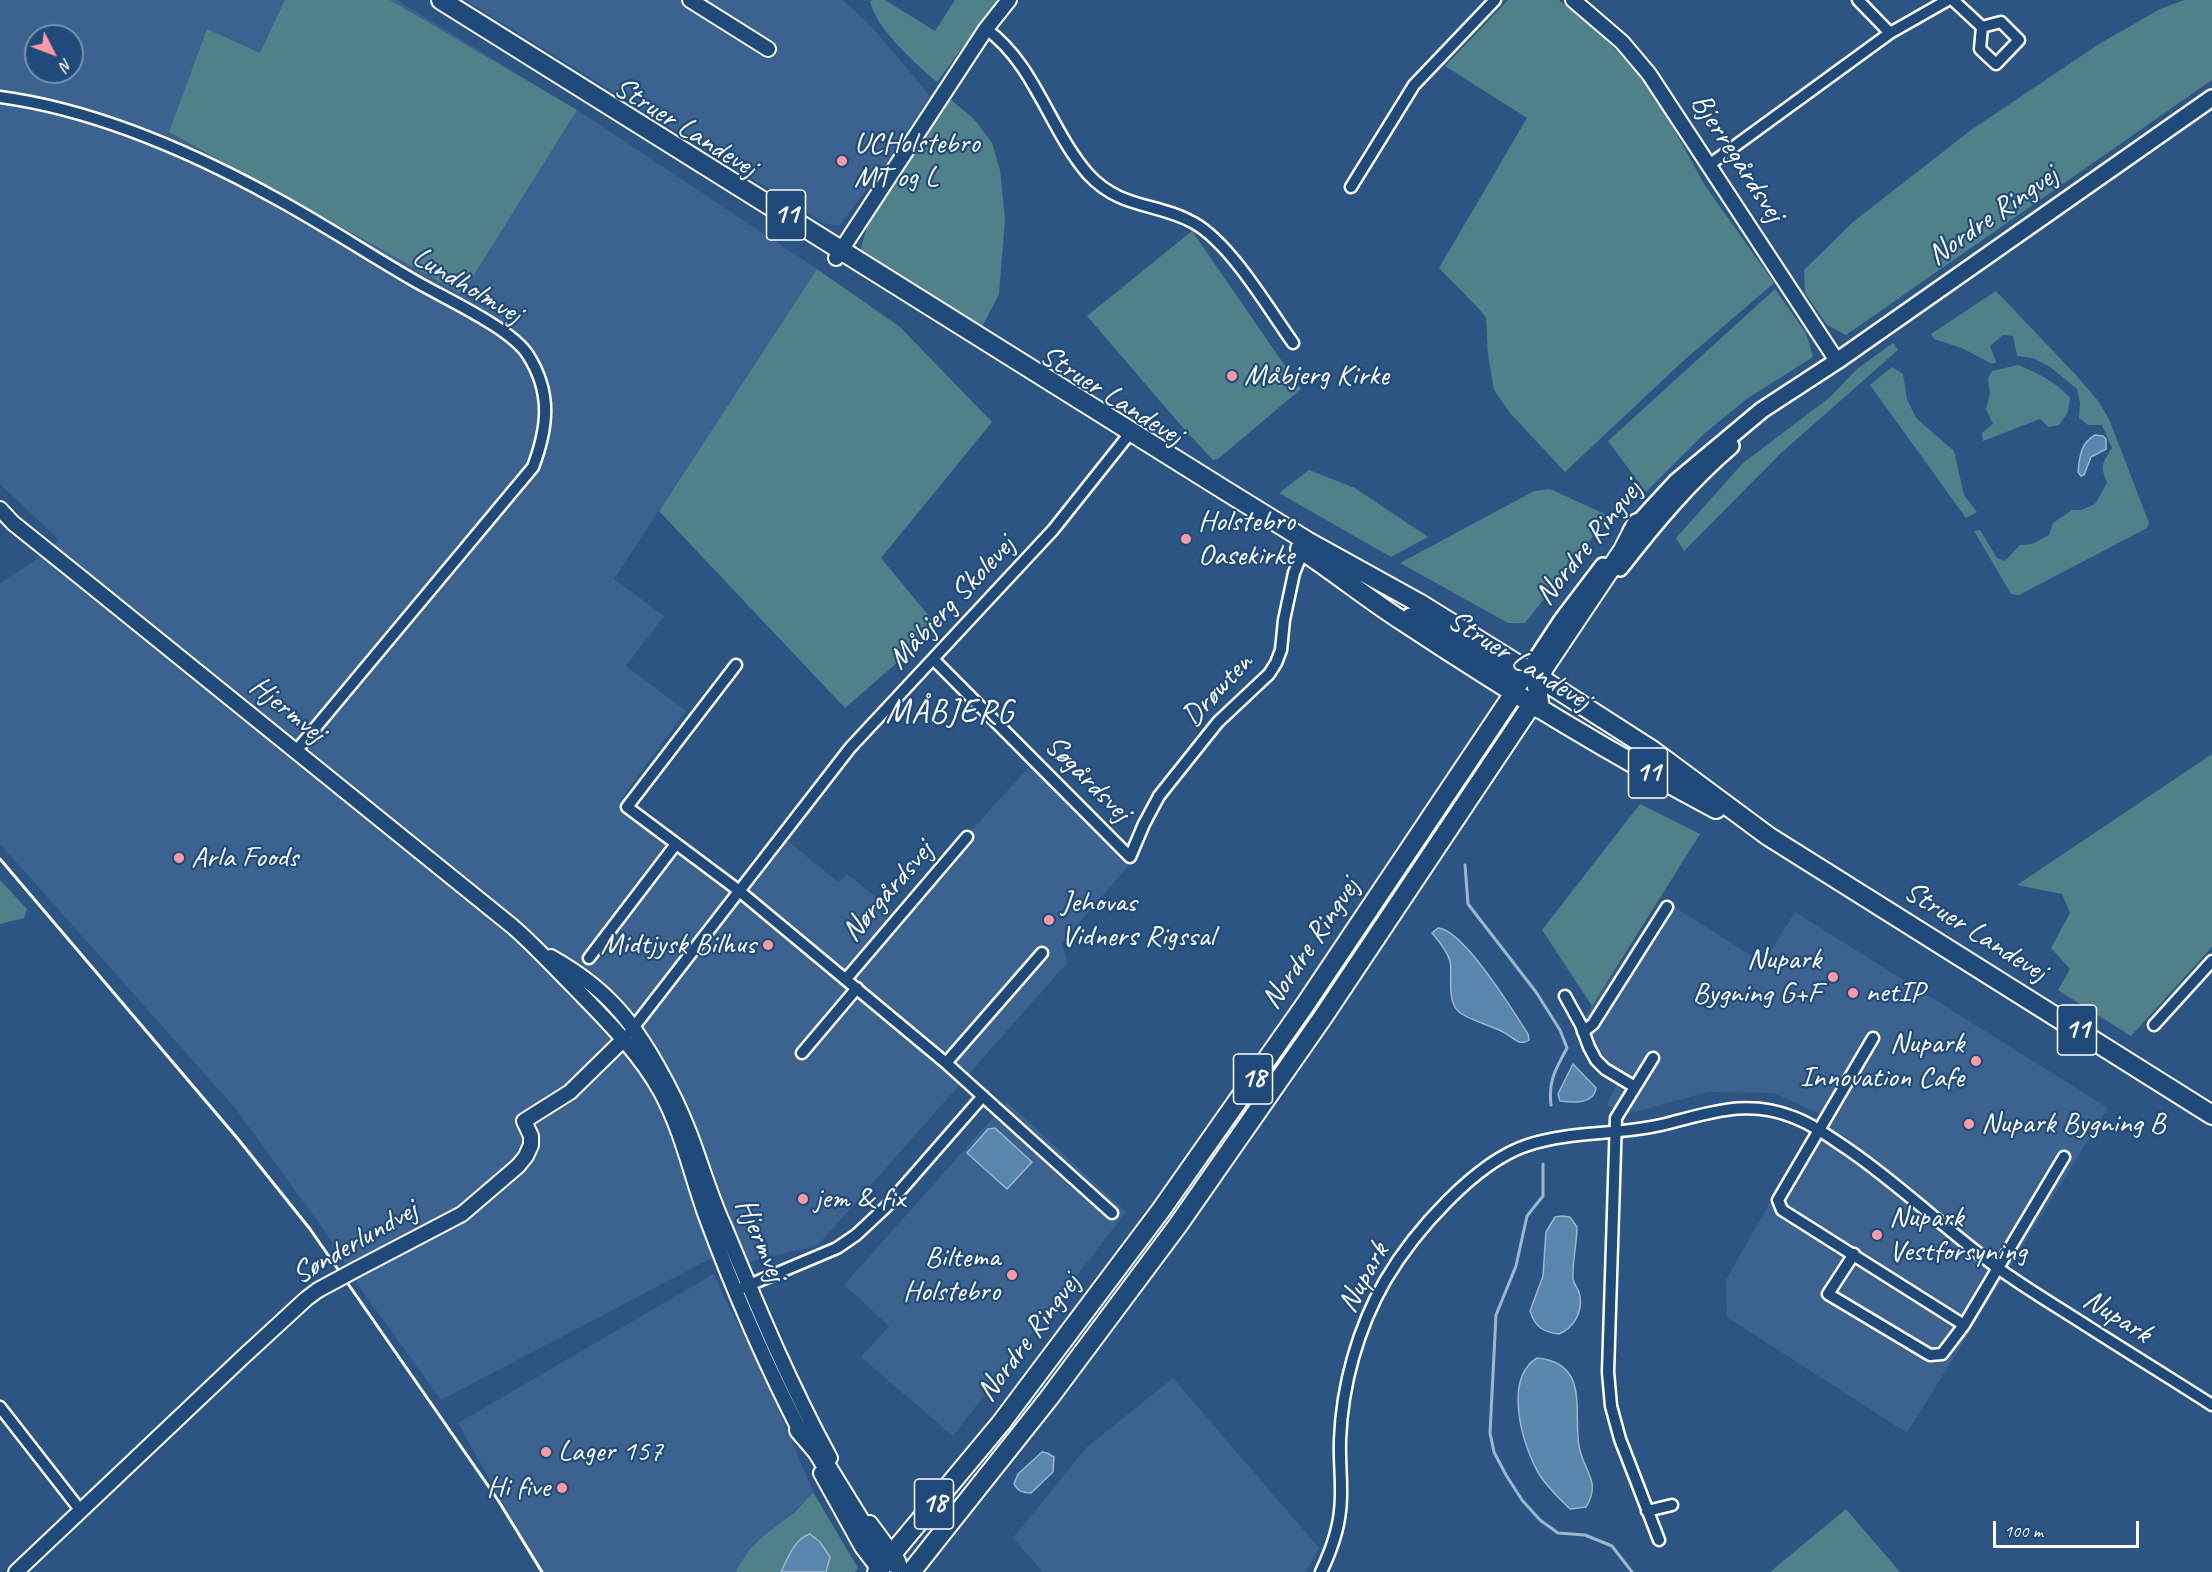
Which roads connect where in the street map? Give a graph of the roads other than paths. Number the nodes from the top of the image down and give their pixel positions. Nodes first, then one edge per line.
1 (426, 0) edge
2 (441, 0) edge
3 (690, 0) edge
4 (1009, 0) edge
5 (1495, 0) edge
6 (1573, 0) edge
7 (1858, 0) edge
8 (1948, 0) edge
9 (1953, 0) edge
10 (1982, 27) dead end
11 (986, 29) junction
12 (1890, 33) junction
13 (768, 50) dead end
14 (0, 97) edge
15 (2212, 98) edge
16 (1709, 165) junction
17 (1351, 187) dead end
18 (838, 254) junction
19 (1293, 343) dead end
20 (1838, 361) junction
21 (1806, 382) junction
22 (1128, 435) junction
23 (0, 509) edge
24 (1637, 523) joint
25 (1305, 546) junction
26 (933, 659) junction
27 (736, 665) dead end
28 (1529, 691) junction
29 (296, 752) junction
30 (1768, 836) junction
31 (967, 837) dead end
32 (676, 844) junction
33 (1130, 857) joint
34 (738, 890) junction
35 (1667, 907) dead end
36 (541, 951) junction
37 (1042, 953) dead end
38 (590, 958) dead end
39 (2212, 961) edge
40 (846, 979) junction
41 (857, 988) junction
42 (1565, 996) dead end
43 (2154, 1025) dead end
44 (633, 1029) junction
45 (1583, 1032) junction
46 (1873, 1038) dead end
47 (623, 1040) junction
48 (802, 1053) dead end
49 (1653, 1058) dead end
50 (946, 1063) junction
51 (1635, 1087) junction
52 (983, 1096) junction
53 (2212, 1114) edge
54 (1819, 1129) junction
55 (1614, 1132) junction
56 (2064, 1157) dead end
57 (1112, 1213) dead end
58 (1854, 1254) junction
59 (1997, 1268) junction
60 (749, 1285) junction
61 (735, 1291) junction
62 (1964, 1325) junction
63 (2212, 1405) edge
64 (0, 1407) edge
65 (799, 1430) joint
66 (1672, 1505) dead end
67 (81, 1511) junction
68 (1647, 1511) junction
69 (1659, 1540) dead end
70 (891, 1567) edge
71 (16, 1572) edge
72 (1321, 1572) edge

1 - 18 main road, Struer Landevej / 11
2 - 18 main road, Struer Landevej / 11
3 - 13 street
4 - 11 street
5 - 17 street
6 - 16 street, Bjerregårdsvej
7 - 12 street
8 - 12 street
9 - 10 street
11 - 18 street
11 - 19 street
12 - 16 street
14 - 29 street, Lundholmvej
15 - 20 main road, Nordre Ringvej
16 - 20 street, Bjerregårdsvej
18 - 22 main road, Struer Landevej / 11
20 - 21 main road, Nordre Ringvej
21 - 24 main road, Nordre Ringvej
21 - 28 main road, Nordre Ringvej
22 - 25 main road, Struer Landevej / 11
22 - 26 street, Måbjerg Skolevej
23 - 29 street, Hjermvej
24 - 28 main road
25 - 28 main road, Struer Landevej / 11
25 - 28 main road, Struer Landevej / 11
25 - 33 street, Drøwten
26 - 33 street, Søgårdsvej
26 - 34 street, Måbjerg Skolevej
27 - 32 street
28 - 30 main road, Struer Landevej / 11
28 - 30 main road, Struer Landevej / 11
28 - 70 main road, Nordre Ringvej / 18
28 - 70 main road, Nordre Ringvej / 18
29 - 36 street, Hjermvej
30 - 53 main road, Struer Landevej / 11
31 - 40 street, Nørgårdsvej
32 - 34 street
32 - 38 street
34 - 40 street, Nørgårdsvej
34 - 44 street, Måbjerg Skolevej
35 - 45 street
36 - 44 street, Hjermvej
36 - 47 street, Hjermvej
37 - 50 street
39 - 43 street
40 - 41 street, Nørgårdsvej
41 - 48 street, Nørgårdsvej
41 - 50 street, Nørgårdsvej
42 - 45 street
44 - 47 street, Måbjerg Skolevej
44 - 60 street, Hjermvej
45 - 51 street
46 - 54 street
47 - 61 street, Hjermvej
47 - 67 street, Sønderlundvej, bridge
49 - 51 street
50 - 52 street, Nørgårdsvej
51 - 55 street
52 - 57 street, Nørgårdsvej
52 - 60 street
54 - 55 street, Nupark
54 - 58 street
54 - 59 street, Nupark
55 - 68 street
55 - 72 street, Nupark
56 - 59 street
58 - 62 street
58 - 62 street
59 - 62 street
59 - 63 street, Nupark
60 - 61 street
60 - 70 street, Hjermvej
61 - 65 street, Hjermvej
64 - 67 street
65 - 70 main road
66 - 68 street
67 - 71 street, Sønderlundvej
68 - 69 street

